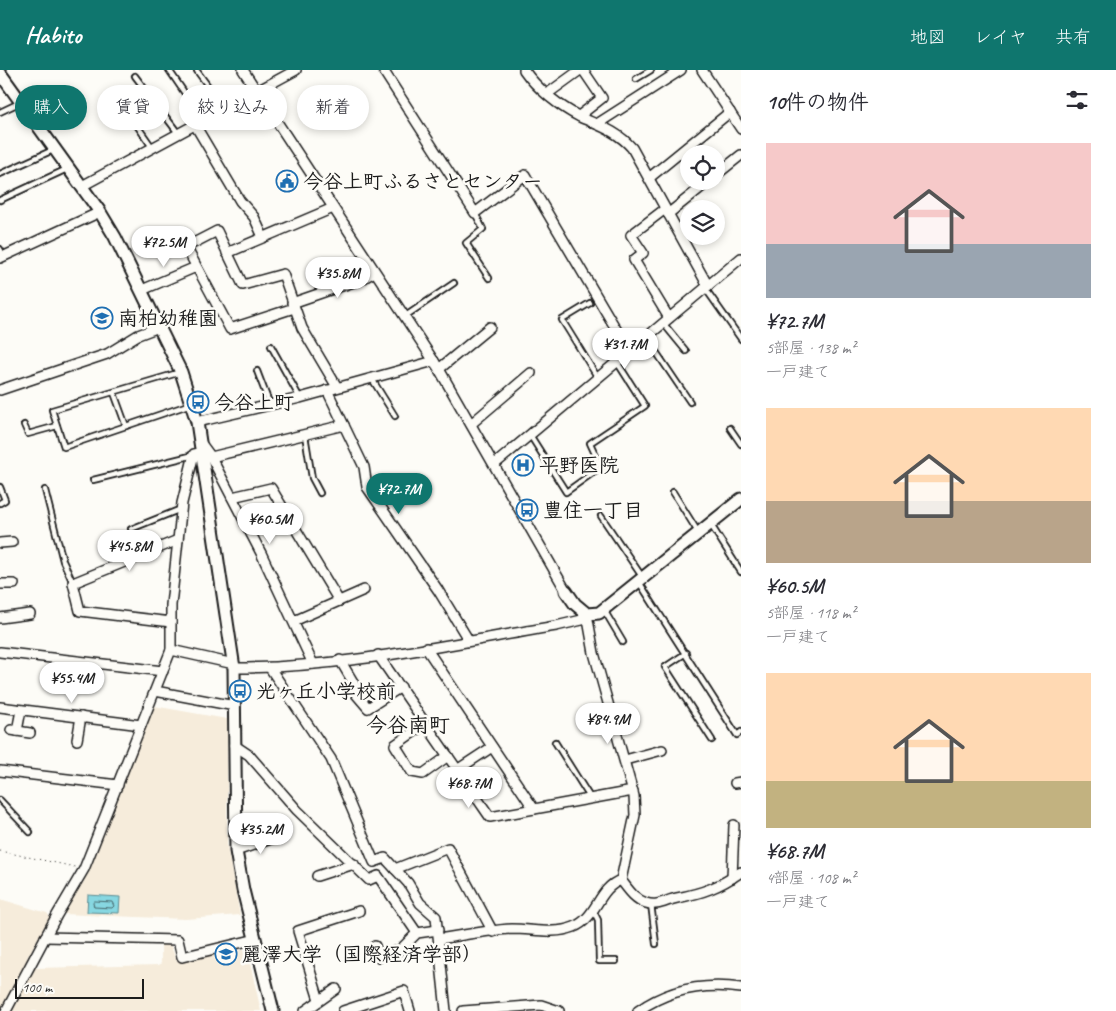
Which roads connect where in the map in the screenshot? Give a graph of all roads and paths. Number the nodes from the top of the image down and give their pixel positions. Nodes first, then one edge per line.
1 (169, 70) edge
2 (243, 70) edge
3 (296, 70) edge
4 (383, 70) edge
5 (524, 70) edge
6 (581, 70) edge
7 (651, 70) edge
8 (681, 70) edge
9 (702, 70) edge
10 (197, 71) edge
11 (0, 73) edge
12 (135, 76) dead end
13 (636, 79) dead end
14 (179, 85) edge
15 (207, 85) edge
16 (253, 85) edge
17 (268, 85) edge
18 (15, 93) edge
19 (547, 94) junction
20 (15, 105) edge
21 (0, 112) edge
22 (730, 112) junction
23 (579, 116) junction
24 (597, 124) junction
25 (741, 129) edge
26 (42, 130) edge
27 (140, 130) edge
28 (184, 130) edge
29 (198, 130) edge
30 (282, 130) edge
31 (178, 133) junction
32 (152, 147) junction
33 (55, 149) junction
34 (741, 155) edge
35 (69, 168) junction
36 (725, 168) edge
37 (0, 174) edge
38 (649, 178) junction
39 (82, 186) junction
40 (696, 190) edge
41 (0, 200) edge
42 (332, 208) junction
43 (667, 211) junction
44 (100, 212) junction
45 (475, 213) junction
46 (263, 236) junction
47 (227, 253) junction
48 (1, 254) edge
49 (741, 258) edge
50 (196, 267) junction
51 (374, 272) junction
52 (489, 278) dead end
53 (454, 282) dead end
54 (707, 287) junction
55 (142, 290) junction
56 (590, 303) dead end
57 (293, 306) junction
58 (404, 317) junction
59 (666, 321) junction
60 (159, 327) junction
61 (490, 327) dead end
62 (646, 337) junction
63 (741, 339) edge
64 (271, 346) dead end
65 (629, 351) junction
66 (686, 351) dead end
67 (434, 361) junction
68 (617, 362) junction
69 (439, 370) junction
70 (257, 371) dead end
71 (181, 372) junction
72 (532, 373) dead end
73 (372, 377) junction
74 (598, 378) junction
75 (337, 387) junction
76 (0, 390) edge
77 (327, 390) junction
78 (114, 393) junction
79 (300, 398) junction
80 (690, 402) dead end
81 (193, 404) junction
82 (270, 405) junction
83 (395, 416) dead end
84 (198, 422) junction
85 (471, 424) junction
86 (24, 425) dead end
87 (344, 425) junction
88 (57, 426) junction
89 (126, 426) junction
90 (730, 428) dead end
91 (304, 434) junction
92 (530, 435) junction
93 (741, 444) edge
94 (202, 455) junction
95 (495, 464) junction
96 (93, 480) dead end
97 (0, 487) edge
98 (45, 490) dead end
99 (320, 492) dead end
100 (673, 492) dead end
101 (232, 497) junction
102 (741, 499) edge
103 (0, 502) edge
104 (181, 510) junction
105 (601, 516) dead end
106 (710, 524) junction
107 (131, 529) dead end
108 (699, 533) junction
109 (178, 540) junction
110 (12, 542) dead end
111 (0, 543) edge
112 (741, 572) edge
113 (641, 581) junction
114 (73, 583) junction
115 (0, 584) edge
116 (14, 584) dead end
117 (364, 590) dead end
118 (566, 590) joint
119 (339, 601) junction
120 (604, 610) junction
121 (30, 614) dead end
122 (587, 614) junction
123 (0, 618) edge
124 (294, 621) junction
125 (171, 622) junction
126 (469, 641) junction
127 (623, 642) dead end
128 (426, 648) junction
129 (171, 650) junction
130 (0, 652) edge
131 (686, 653) junction
132 (378, 655) junction
133 (340, 660) junction
134 (313, 664) junction
135 (234, 666) junction
136 (270, 668) junction
137 (163, 671) junction
138 (401, 687) junction
139 (155, 691) junction
140 (234, 706) junction
141 (0, 707) edge
142 (21, 710) junction
143 (81, 717) junction
144 (425, 724) junction
145 (141, 725) junction
146 (741, 732) edge
147 (30, 733) dead end
148 (77, 740) dead end
149 (712, 740) dead end
150 (554, 742) dead end
151 (234, 745) junction
152 (492, 747) junction
153 (662, 750) dead end
154 (448, 756) junction
155 (625, 760) junction
156 (458, 770) junction
157 (0, 771) edge
158 (118, 785) junction
159 (633, 791) junction
160 (591, 799) junction
161 (0, 800) edge
162 (534, 809) junction
163 (266, 822) dead end
164 (734, 824) dead end
165 (30, 832) dead end
166 (234, 833) junction
167 (278, 836) dead end
168 (236, 851) junction
169 (0, 852) edge
170 (354, 864) junction
171 (84, 869) junction
172 (395, 869) junction
173 (741, 872) edge
174 (317, 876) dead end
175 (732, 878) junction
176 (621, 880) junction
177 (651, 904) junction
178 (359, 911) dead end
179 (594, 912) junction
180 (493, 932) junction
181 (417, 933) junction
182 (439, 934) junction
183 (45, 936) junction
184 (256, 939) junction
185 (656, 944) dead end
186 (375, 946) dead end
187 (616, 961) dead end
188 (741, 988) edge
189 (336, 989) dead end
190 (320, 1000) junction
191 (541, 1008) edge
192 (6, 1011) edge
193 (273, 1011) edge
194 (305, 1011) edge
195 (343, 1011) edge
196 (410, 1011) edge
197 (446, 1011) edge
198 (463, 1011) edge
199 (559, 1011) edge
200 (638, 1011) edge

1 - 14 lane
2 - 16 street
3 - 17 street
4 - 45 street
5 - 19 street
6 - 19 street
6 - 23 street
7 - 13 lane
8 - 24 street
9 - 22 street
10 - 15 lane
11 - 18 street
12 - 31 lane
19 - 23 street
20 - 21 lane
22 - 25 street
22 - 38 street
23 - 24 street
24 - 38 street
26 - 33 street
27 - 32 lane
28 - 31 street
29 - 46 street
30 - 42 street
31 - 32 street
32 - 39 street
33 - 35 street
33 - 37 lane
34 - 36 street
35 - 39 street
35 - 41 lane
38 - 43 street
39 - 44 street
40 - 43 street
42 - 46 street
42 - 51 street
43 - 54 street
43 - 59 street
44 - 48 street
44 - 55 street
45 - 52 lane
45 - 65 street
46 - 47 street
47 - 50 street
47 - 57 street
49 - 54 street
50 - 55 street
50 - 57 street
51 - 57 street
51 - 58 street
53 - 58 lane
54 - 59 street
54 - 63 lane
55 - 60 street
56 - 74 lane
57 - 75 street
58 - 67 street
59 - 62 street
59 - 66 lane
60 - 71 street
60 - 76 street
61 - 69 street
62 - 65 street
62 - 80 lane
64 - 79 lane
65 - 68 street
67 - 69 street
67 - 73 street
68 - 74 street
68 - 92 lane
69 - 85 street
70 - 82 lane
71 - 78 lane
71 - 81 street
72 - 85 street
73 - 75 street
73 - 83 lane
74 - 92 street
75 - 77 street
77 - 79 street
77 - 87 street
78 - 88 lane
78 - 89 lane
79 - 82 street
81 - 84 street
81 - 89 lane
82 - 84 street
84 - 94 street
85 - 95 street
86 - 88 lane
87 - 91 street
87 - 126 street
88 - 89 lane
90 - 93 lane
91 - 94 street
91 - 99 lane
92 - 95 street
94 - 96 lane
94 - 101 street
94 - 104 street
94 - 135 street
95 - 118 street
97 - 103 lane
98 - 114 lane
100 - 108 lane
101 - 119 street
101 - 124 street
102 - 106 street
104 - 107 lane
104 - 109 street
105 - 113 lane
106 - 108 street
106 - 112 lane
108 - 113 street
109 - 114 street
109 - 125 street
110 - 111 street
113 - 120 street
113 - 131 lane
114 - 125 street
115 - 116 street
117 - 119 street
118 - 122 street
119 - 124 street
120 - 122 street
120 - 127 lane
121 - 123 street
122 - 126 street
122 - 155 street
124 - 134 street
125 - 129 street
126 - 128 street
128 - 132 street
128 - 152 street
129 - 135 street
129 - 137 street
130 - 137 street
131 - 146 lane
131 - 149 lane
132 - 133 street
132 - 138 street
133 - 134 street
133 - 138 street
134 - 136 street
135 - 136 street
135 - 140 street
136 - 172 street
137 - 139 street
138 - 144 street
139 - 140 street
139 - 145 street
140 - 151 street
141 - 142 street
142 - 143 street
142 - 147 street
143 - 145 street
143 - 148 street
144 - 154 street
144 - 154 street
145 - 158 street
150 - 160 lane
151 - 166 street
151 - 170 street
152 - 156 street
152 - 162 street
153 - 155 street
154 - 156 street
155 - 159 street
156 - 162 street
157 - 158 street
158 - 171 street
159 - 160 street
159 - 176 street
160 - 162 street
161 - 165 lane
163 - 166 street
164 - 175 street
166 - 168 street
167 - 168 street
168 - 184 street
169 - 171 path
170 - 174 street
170 - 181 street
171 - 183 street
172 - 180 street
172 - 182 street
173 - 175 street
175 - 177 street
176 - 177 street
176 - 179 street
177 - 185 lane
178 - 190 street
179 - 180 street
179 - 187 lane
180 - 182 street
181 - 182 street
181 - 186 street
182 - 197 street
183 - 184 street
183 - 192 street
184 - 193 street
188 - 200 street
189 - 190 street
190 - 194 street
191 - 198 street
191 - 199 street
195 - 196 street

